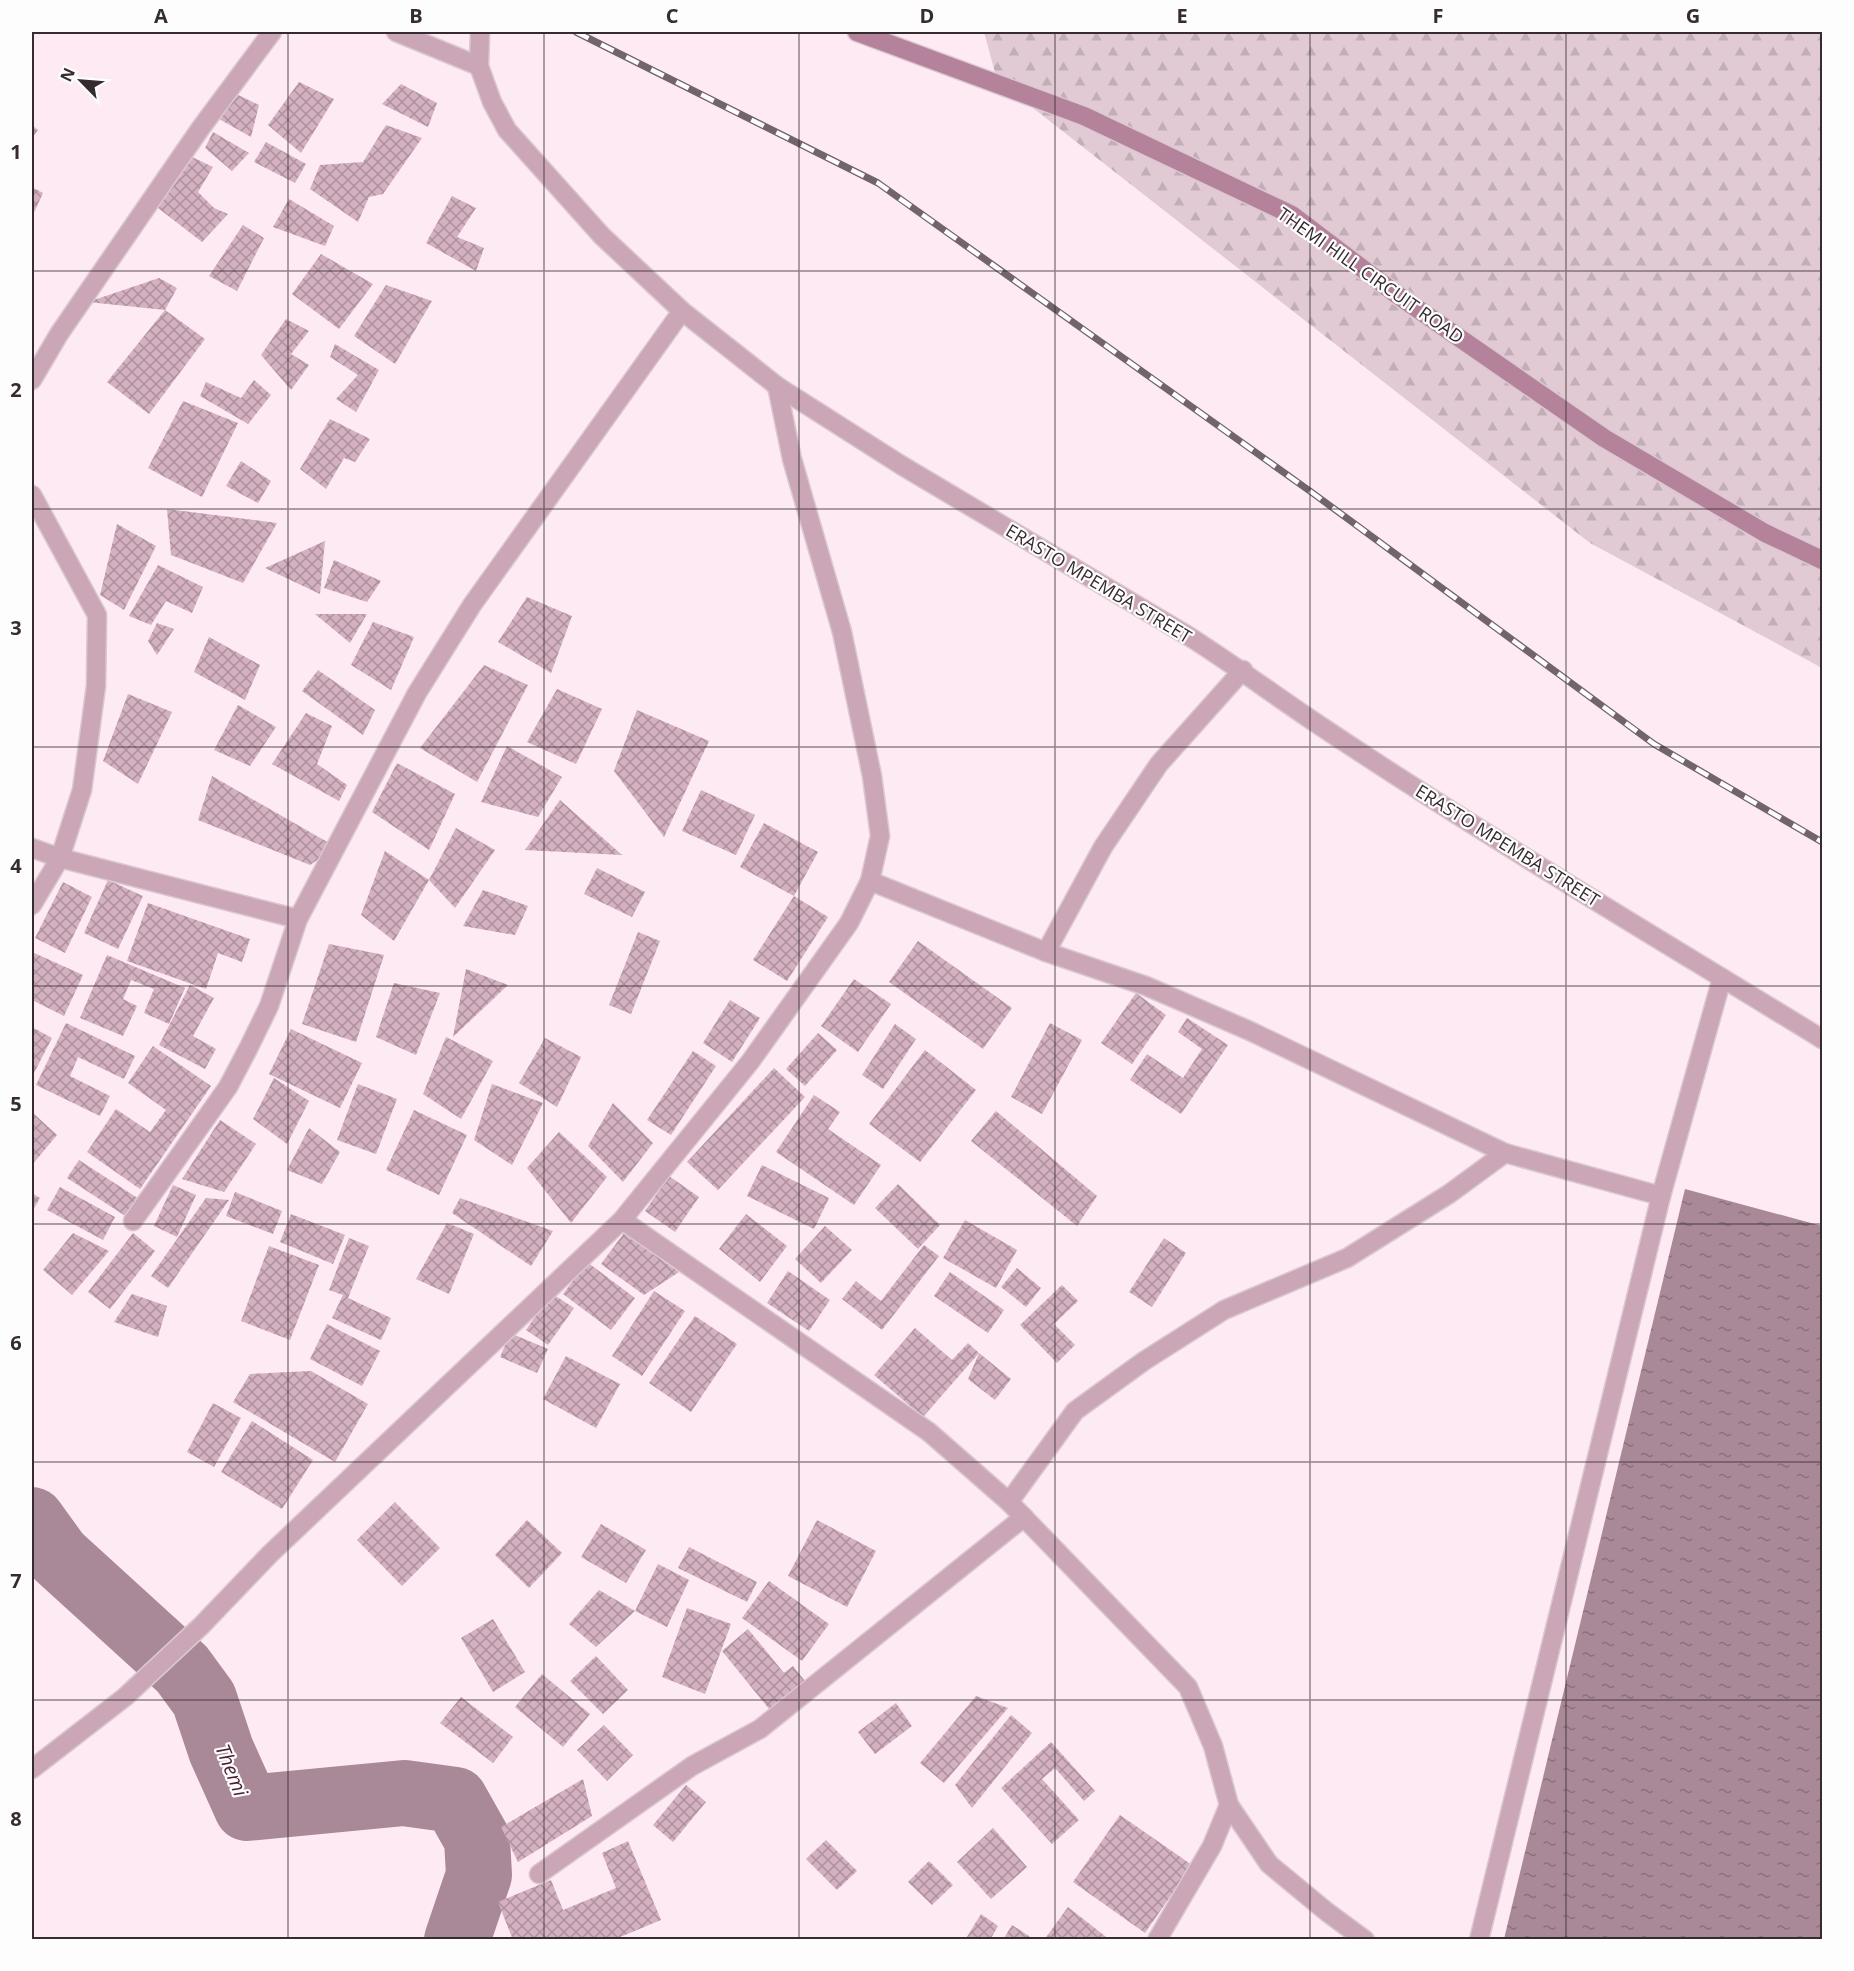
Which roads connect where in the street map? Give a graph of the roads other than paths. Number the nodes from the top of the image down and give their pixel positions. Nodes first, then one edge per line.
1 (272, 32) edge
2 (396, 32) edge
3 (480, 32) edge
4 (857, 32) edge
5 (479, 66) junction
6 (682, 311) junction
7 (32, 380) edge
8 (777, 386) junction
9 (32, 495) edge
10 (1822, 560) edge
11 (1243, 670) junction
12 (32, 848) edge
13 (60, 858) junction
14 (870, 881) junction
15 (32, 905) edge
16 (298, 919) junction
17 (1046, 952) junction
18 (1722, 978) junction
19 (1822, 1039) edge
20 (1505, 1153) junction
21 (1661, 1196) junction
22 (622, 1220) junction
23 (133, 1221) dead end
24 (1009, 1502) junction
25 (1024, 1517) junction
26 (32, 1769) edge
27 (1229, 1805) junction
28 (539, 1874) dead end
29 (1157, 1940) edge
30 (1365, 1940) edge
31 (1479, 1940) edge

1 - 7 street
2 - 5 street
3 - 5 street, ERASTO MPEMBA STREET
4 - 10 street, THEMI HILL CIRCUIT ROAD
5 - 6 street, ERASTO MPEMBA STREET
6 - 8 street, ERASTO MPEMBA STREET
6 - 16 street
8 - 11 street, ERASTO MPEMBA STREET
8 - 14 street
9 - 13 street
11 - 17 street
11 - 18 street, ERASTO MPEMBA STREET
12 - 13 street
13 - 15 street
13 - 16 street
14 - 17 street
14 - 22 street
16 - 23 street
17 - 20 street
18 - 19 street, ERASTO MPEMBA STREET
18 - 21 street
20 - 21 street
20 - 24 street
21 - 31 street
22 - 24 street
22 - 26 street
24 - 25 street
25 - 27 street
25 - 28 street
27 - 29 street
27 - 30 street

